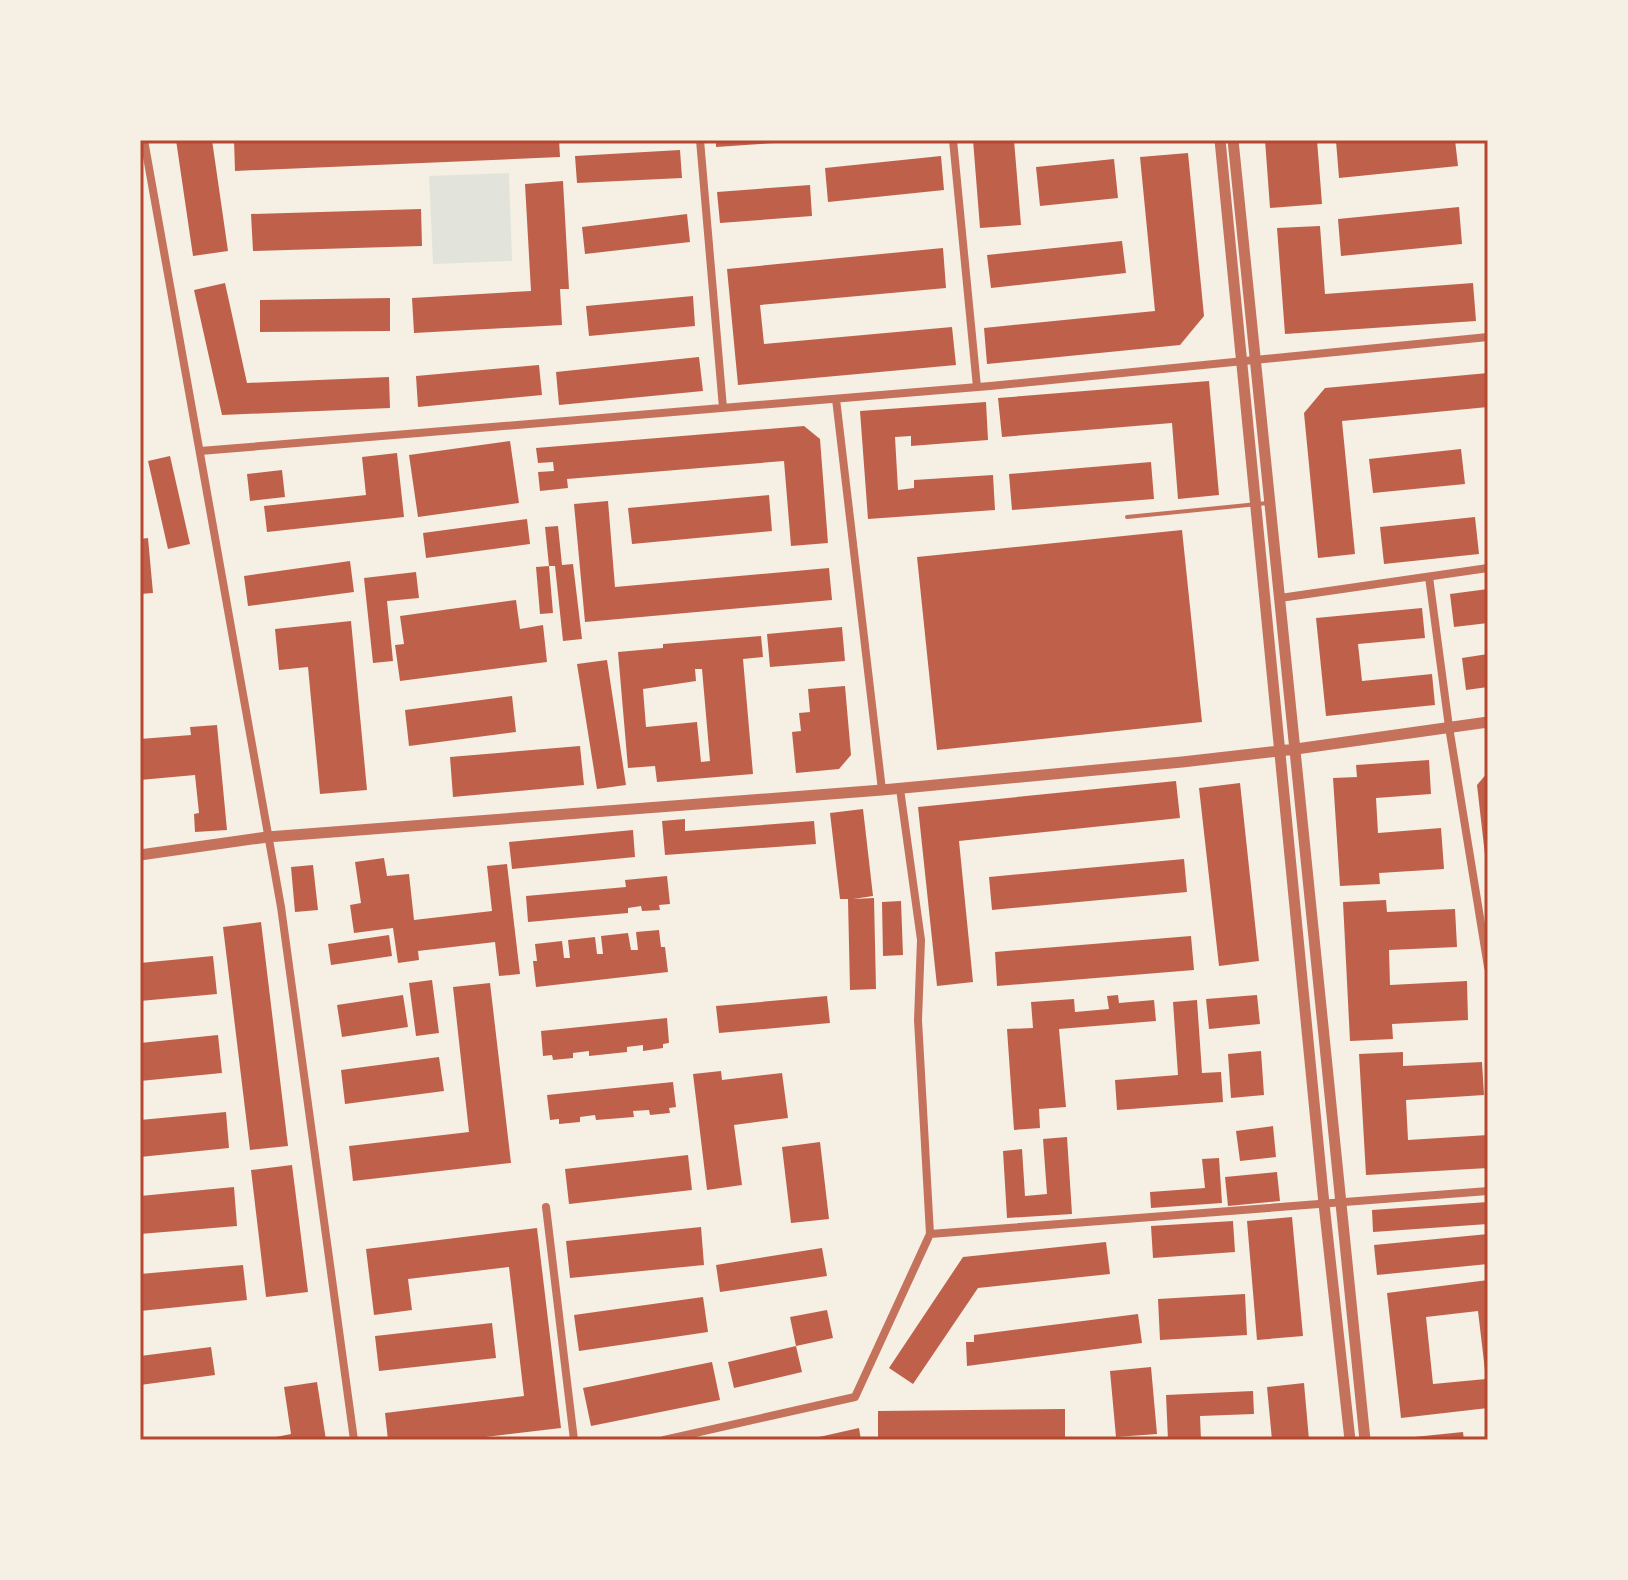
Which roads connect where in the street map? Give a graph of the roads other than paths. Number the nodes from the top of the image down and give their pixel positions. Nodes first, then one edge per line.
1 (144, 140) edge
2 (700, 140) edge
3 (953, 140) edge
4 (1220, 140) edge
5 (1233, 140) edge
6 (1488, 337) edge
7 (1256, 360) junction
8 (1242, 362) junction
9 (977, 387) junction
10 (836, 399) junction
11 (723, 408) junction
12 (200, 451) junction
13 (1270, 503) junction
14 (1256, 504) junction
15 (1127, 517) dead end
16 (1488, 568) edge
17 (1429, 577) junction
18 (1280, 598) junction
19 (1488, 722) edge
20 (1449, 727) junction
21 (1296, 749) junction
22 (1280, 751) junction
23 (900, 789) junction
24 (882, 790) junction
25 (267, 837) junction
26 (140, 855) edge
27 (1488, 967) edge
28 (1488, 1191) edge
29 (1339, 1203) junction
30 (1324, 1204) junction
31 (546, 1207) dead end
32 (930, 1234) junction
33 (720, 1429) junction
34 (354, 1440) edge
35 (574, 1440) edge
36 (664, 1440) edge
37 (722, 1440) edge
38 (1350, 1440) edge
39 (1365, 1440) edge

1 - 12 street
2 - 11 street
3 - 9 street
4 - 8 street
5 - 7 street
6 - 7 street
7 - 8 street
7 - 13 street
8 - 9 street
8 - 14 street
9 - 10 street
10 - 11 street
10 - 24 street
11 - 12 street
12 - 25 street
13 - 14 lane
13 - 18 street
14 - 15 lane
14 - 22 street
16 - 17 street
17 - 18 street
17 - 20 street
18 - 21 street
19 - 20 street
20 - 21 street
20 - 27 street
21 - 22 street
21 - 29 street
22 - 23 street
22 - 30 street
23 - 24 street
23 - 32 street
24 - 25 street
25 - 26 street
25 - 34 street
28 - 29 street
29 - 30 street
29 - 39 street
30 - 32 street
30 - 38 street
31 - 35 street
32 - 33 street
33 - 36 street
33 - 37 street

